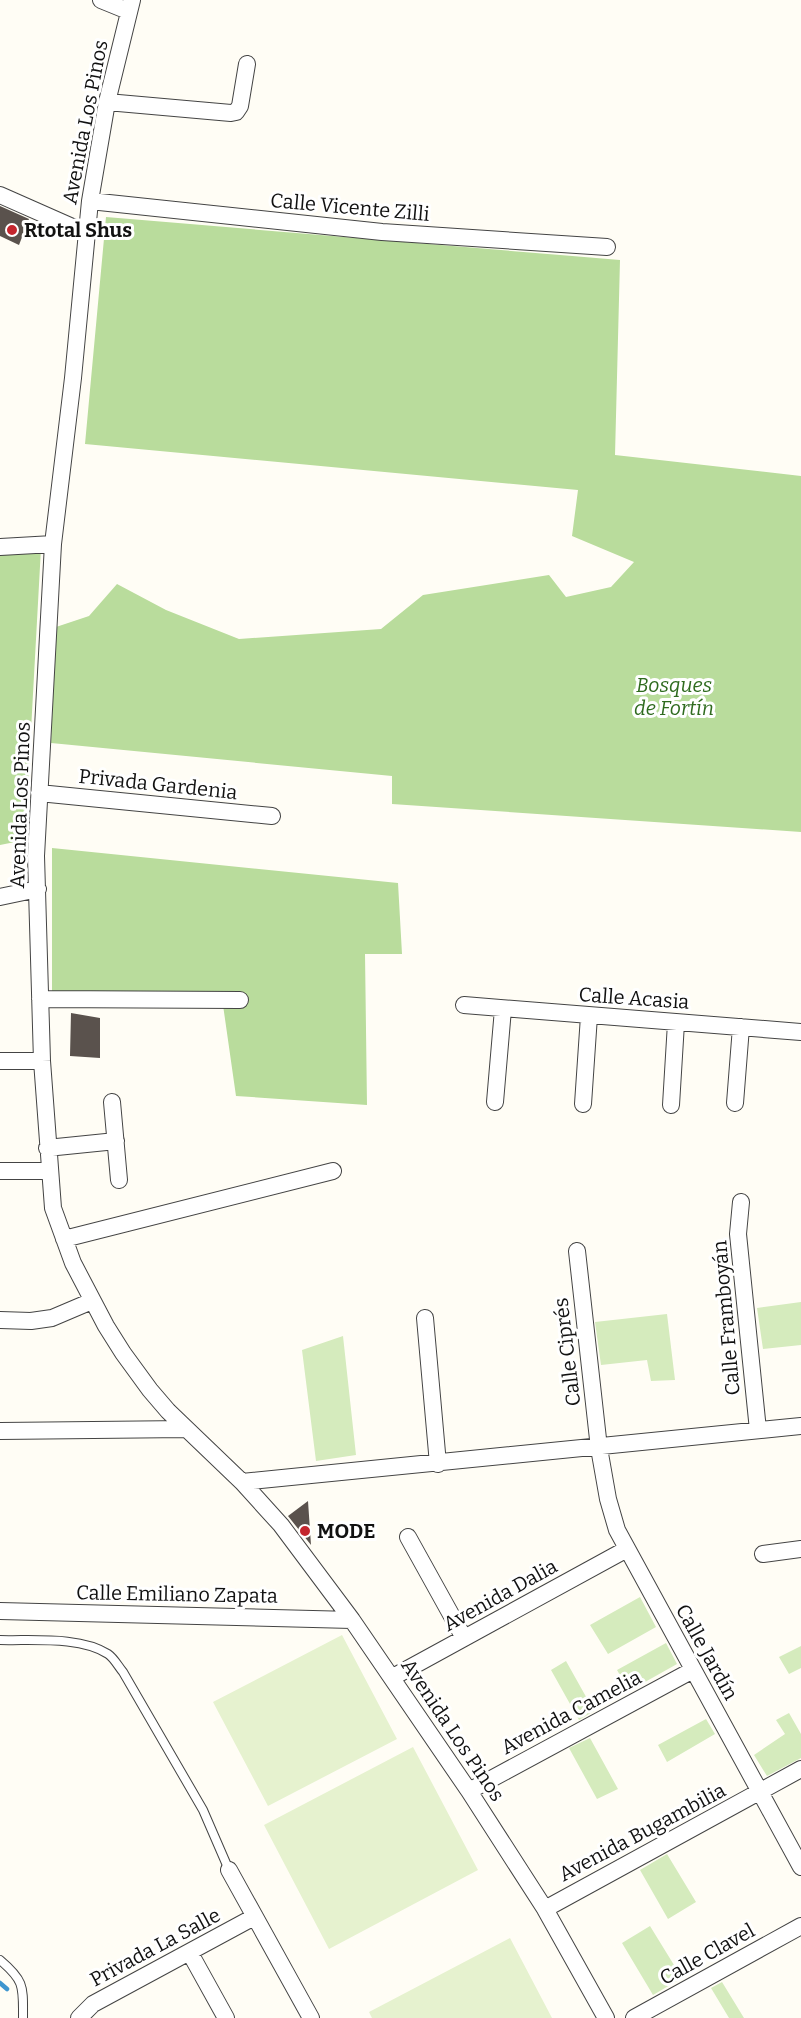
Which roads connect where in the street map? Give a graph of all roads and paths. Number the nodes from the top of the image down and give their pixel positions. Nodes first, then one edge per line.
1 (101, 0) edge
2 (130, 5) edge
3 (247, 64) dead end
4 (107, 102) junction
5 (0, 195) edge
6 (90, 201) junction
7 (86, 234) junction
8 (607, 247) dead end
9 (53, 544) junction
10 (0, 547) edge
11 (39, 793) junction
12 (272, 816) dead end
13 (38, 889) junction
14 (0, 897) edge
15 (40, 999) junction
16 (240, 1000) dead end
17 (464, 1005) dead end
18 (503, 1009) junction
19 (589, 1016) junction
20 (676, 1023) junction
21 (741, 1028) junction
22 (801, 1032) edge
23 (0, 1061) edge
24 (42, 1061) junction
25 (112, 1102) dead end
26 (495, 1102) dead end
27 (735, 1103) dead end
28 (583, 1104) dead end
29 (671, 1105) dead end
30 (116, 1141) junction
31 (47, 1148) junction
32 (0, 1171) edge
33 (49, 1171) junction
34 (333, 1171) dead end
35 (119, 1180) dead end
36 (741, 1202) dead end
37 (63, 1239) junction
38 (577, 1251) dead end
39 (92, 1301) junction
40 (425, 1318) dead end
41 (0, 1320) edge
42 (801, 1426) edge
43 (186, 1429) junction
44 (758, 1430) junction
45 (0, 1431) edge
46 (599, 1448) junction
47 (438, 1464) junction
48 (242, 1482) junction
49 (408, 1537) dead end
50 (627, 1549) junction
51 (801, 1549) edge
52 (763, 1554) dead end
53 (0, 1611) edge
54 (352, 1620) junction
55 (464, 1638) junction
56 (0, 1640) edge
57 (693, 1670) junction
58 (393, 1677) junction
59 (801, 1769) edge
60 (469, 1791) junction
61 (760, 1792) junction
62 (801, 1867) edge
63 (229, 1870) joint
64 (545, 1909) junction
65 (254, 1917) junction
66 (801, 1926) edge
67 (190, 1953) junction
68 (0, 1960) edge
69 (97, 2011) edge
70 (23, 2018) edge
71 (79, 2018) edge
72 (226, 2018) edge
73 (311, 2018) edge
74 (606, 2018) edge
75 (634, 2018) edge

1 - 2 street
2 - 4 street, Avenida Los Pinos
3 - 4 street
4 - 6 street, Avenida Los Pinos
5 - 7 street
6 - 7 street, Avenida Los Pinos
6 - 8 street, Calle Vicente Zilli
7 - 9 street, Avenida Los Pinos
9 - 10 street
9 - 11 street, Avenida Los Pinos
11 - 12 street, Privada Gardenia
11 - 13 street, Avenida Los Pinos
13 - 14 street
13 - 15 street, Avenida Los Pinos
15 - 16 street
15 - 24 street, Avenida Los Pinos
17 - 18 street, Calle Acasia
18 - 19 street, Calle Acasia
18 - 26 street
19 - 20 street, Calle Acasia
19 - 28 street
20 - 21 street, Calle Acasia
20 - 29 street
21 - 22 street, Calle Acasia
21 - 27 street
23 - 24 street
24 - 31 street, Avenida Los Pinos
25 - 30 street
30 - 31 street
30 - 35 street
31 - 33 street, Avenida Los Pinos
32 - 33 street
33 - 37 street, Avenida Los Pinos
34 - 37 street
36 - 44 street, Calle Framboyán
37 - 39 street, Avenida Los Pinos
38 - 46 street, Calle Ciprés
39 - 41 street
39 - 43 street, Avenida Los Pinos
40 - 47 street
42 - 44 street
43 - 45 street
43 - 48 street, Avenida Los Pinos
44 - 46 street
46 - 47 street
46 - 50 street, Calle Jardín
47 - 48 street
48 - 54 street, Avenida Los Pinos
49 - 55 street
50 - 55 street, Avenida Dalia
50 - 57 street, Calle Jardín
51 - 52 street
53 - 54 street, Calle Emiliano Zapata
54 - 58 street, Avenida Los Pinos
55 - 58 street, Avenida Dalia
56 - 63 lane
57 - 60 street, Avenida Camelia
57 - 61 street, Calle Jardín
58 - 60 street, Avenida Los Pinos
59 - 61 street, Avenida Bugambilia
60 - 64 street, Avenida Los Pinos
61 - 62 street, Calle Jardín
61 - 64 street, Avenida Bugambilia
63 - 65 street
64 - 74 street, Avenida Los Pinos
65 - 67 street, Privada La Salle
65 - 73 street
66 - 75 street, Calle Clavel
67 - 69 street, Privada La Salle
67 - 72 street
68 - 70 lane
69 - 71 street, Privada La Salle

